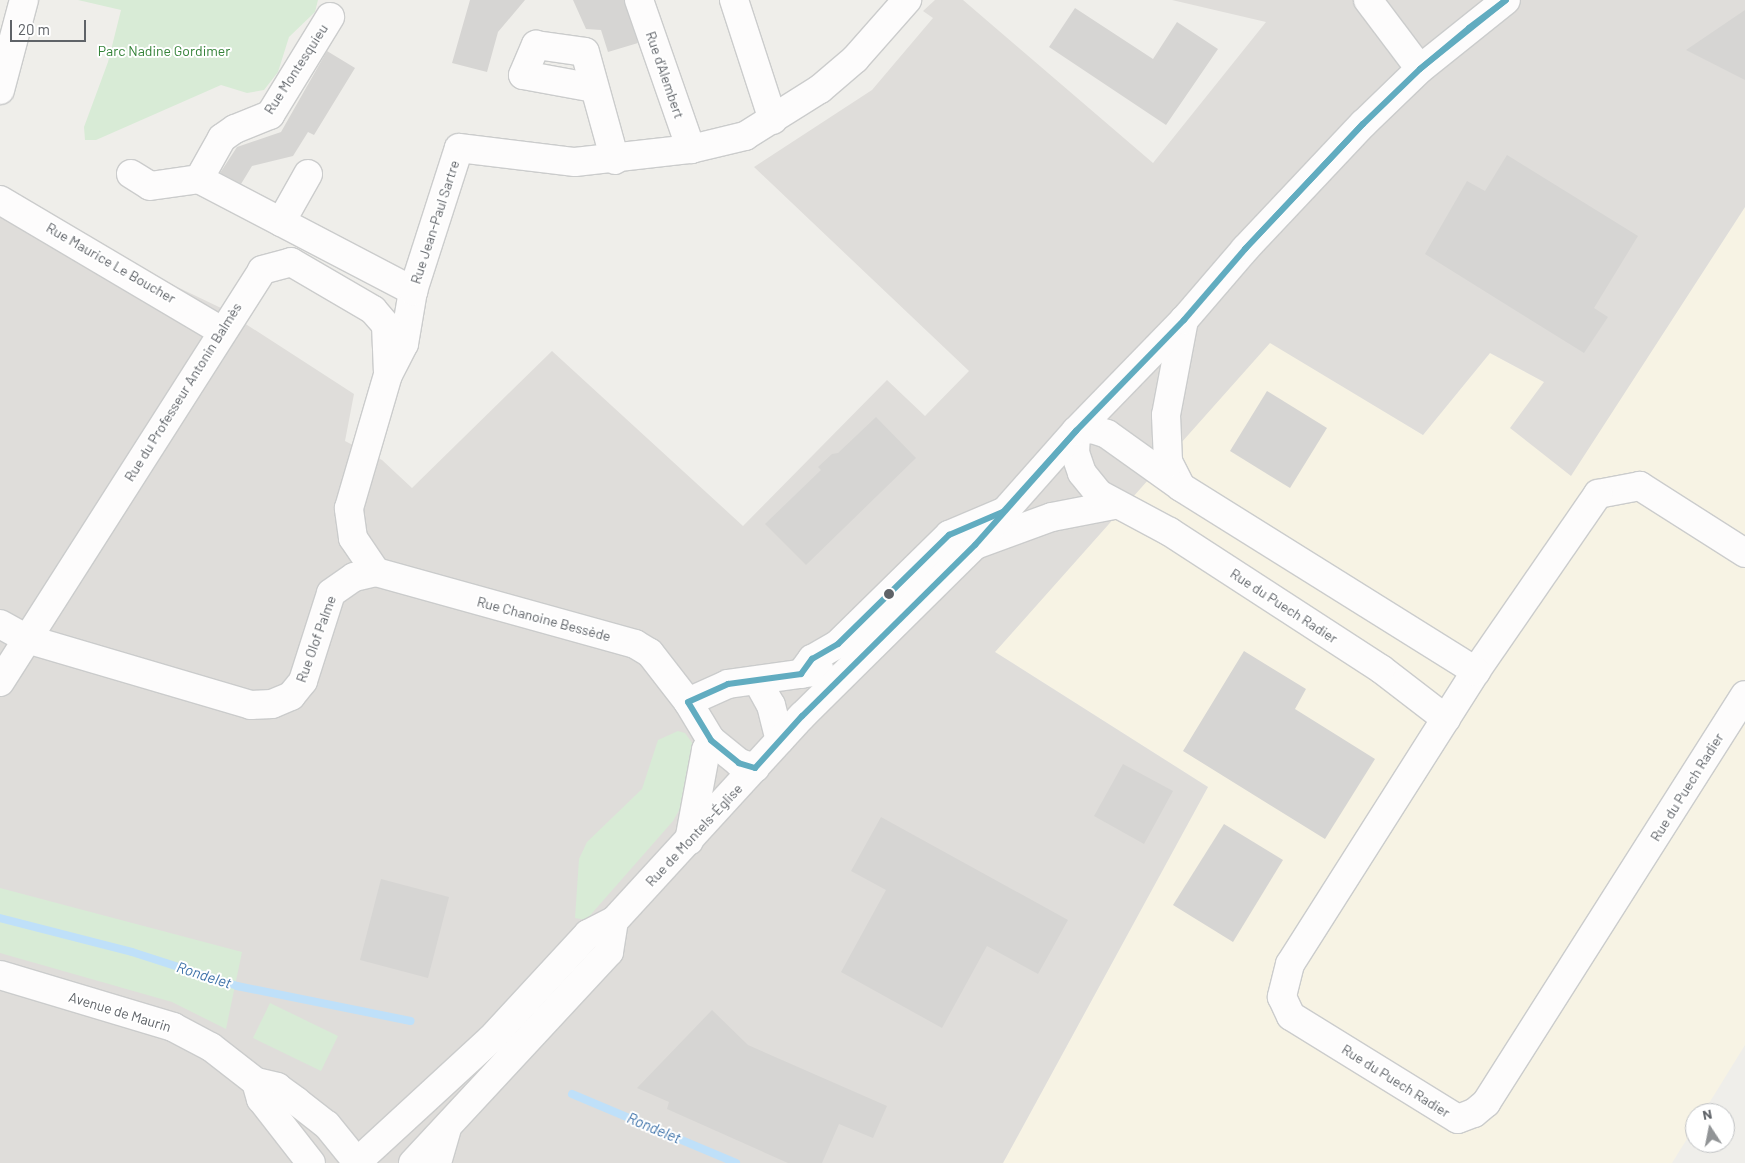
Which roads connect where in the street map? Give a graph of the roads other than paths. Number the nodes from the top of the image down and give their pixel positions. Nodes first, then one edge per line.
1 (24, 0) edge
2 (639, 0) edge
3 (734, 0) edge
4 (907, 0) edge
5 (1367, 0) edge
6 (1506, 0) edge
7 (330, 17) dead end
8 (1420, 69) junction
9 (594, 88) dead end
10 (0, 90) edge
11 (773, 120) junction
12 (691, 149) junction
13 (615, 160) junction
14 (131, 174) dead end
15 (308, 174) dead end
16 (199, 179) junction
17 (0, 200) edge
18 (281, 222) junction
19 (413, 291) junction
20 (1184, 320) junction
21 (220, 330) junction
22 (388, 376) junction
23 (1076, 431) junction
24 (1181, 487) junction
25 (1114, 504) junction
26 (1003, 512) junction
27 (975, 545) junction
28 (1745, 552) edge
29 (376, 572) junction
30 (0, 624) edge
31 (27, 639) junction
32 (855, 664) junction
33 (1476, 671) junction
34 (801, 674) junction
35 (0, 682) edge
36 (758, 682) junction
37 (1745, 695) edge
38 (688, 702) junction
39 (1446, 719) junction
40 (711, 740) junction
41 (780, 740) junction
42 (755, 768) junction
43 (689, 841) junction
44 (614, 922) junction
45 (0, 975) edge
46 (256, 1082) junction
47 (447, 1129) junction
48 (311, 1163) edge
49 (362, 1163) edge
50 (413, 1163) edge
51 (437, 1163) edge

1 - 10 street
2 - 12 street, Rue d'Alembert
3 - 11 street
4 - 11 street, Rue Jean-Paul Sartre
5 - 8 street
6 - 8 street, Rue de Montels-Église
7 - 16 street, Rue Montesquieu
8 - 20 street, Rue de Montels-Église
9 - 13 street
11 - 12 street, Rue Jean-Paul Sartre
12 - 13 street, Rue Jean-Paul Sartre
13 - 19 street, Rue Jean-Paul Sartre
14 - 16 street
15 - 18 street
16 - 18 street
17 - 21 street, Rue Maurice Le Boucher
18 - 19 street
19 - 22 street
20 - 23 street, Rue de Montels-Église
20 - 24 street
21 - 22 street, Rue du Professeur Antonin Balmès
21 - 31 street, Rue du Professeur Antonin Balmès
22 - 29 street
23 - 24 street
23 - 25 street, Rue du Puech Radier
23 - 26 street, Rue de Montels-Église
24 - 33 street
25 - 27 street
25 - 39 street, Rue du Puech Radier
26 - 27 street, Rue de Montels-Église
26 - 34 street, Rue de Montels-Église
27 - 32 street, Rue de Montels-Église
28 - 33 street, Rue du Puech Radier
29 - 31 street, Rue Olof Palme
29 - 38 street, Rue Chanoine Bessède
30 - 31 street
31 - 35 street, Rue du Professeur Antonin Balmès
32 - 34 street
32 - 41 street, Rue de Montels-Église
33 - 39 street, Rue du Puech Radier
34 - 36 street
36 - 38 street
36 - 41 street
37 - 39 street, Rue du Puech Radier
38 - 40 street, Rue Chanoine Bessède
40 - 42 street, Rue Chanoine Bessède
40 - 43 street
41 - 42 street, Rue de Montels-Église
42 - 43 street, Rue de Montels-Église
43 - 44 street, Rue de Montels-Église
44 - 47 street
44 - 49 street, Rue de Montels-Église
45 - 46 street, Avenue de Maurin
46 - 48 street, Avenue de Maurin
46 - 49 street, Avenue de Maurin
47 - 50 street
47 - 51 street

